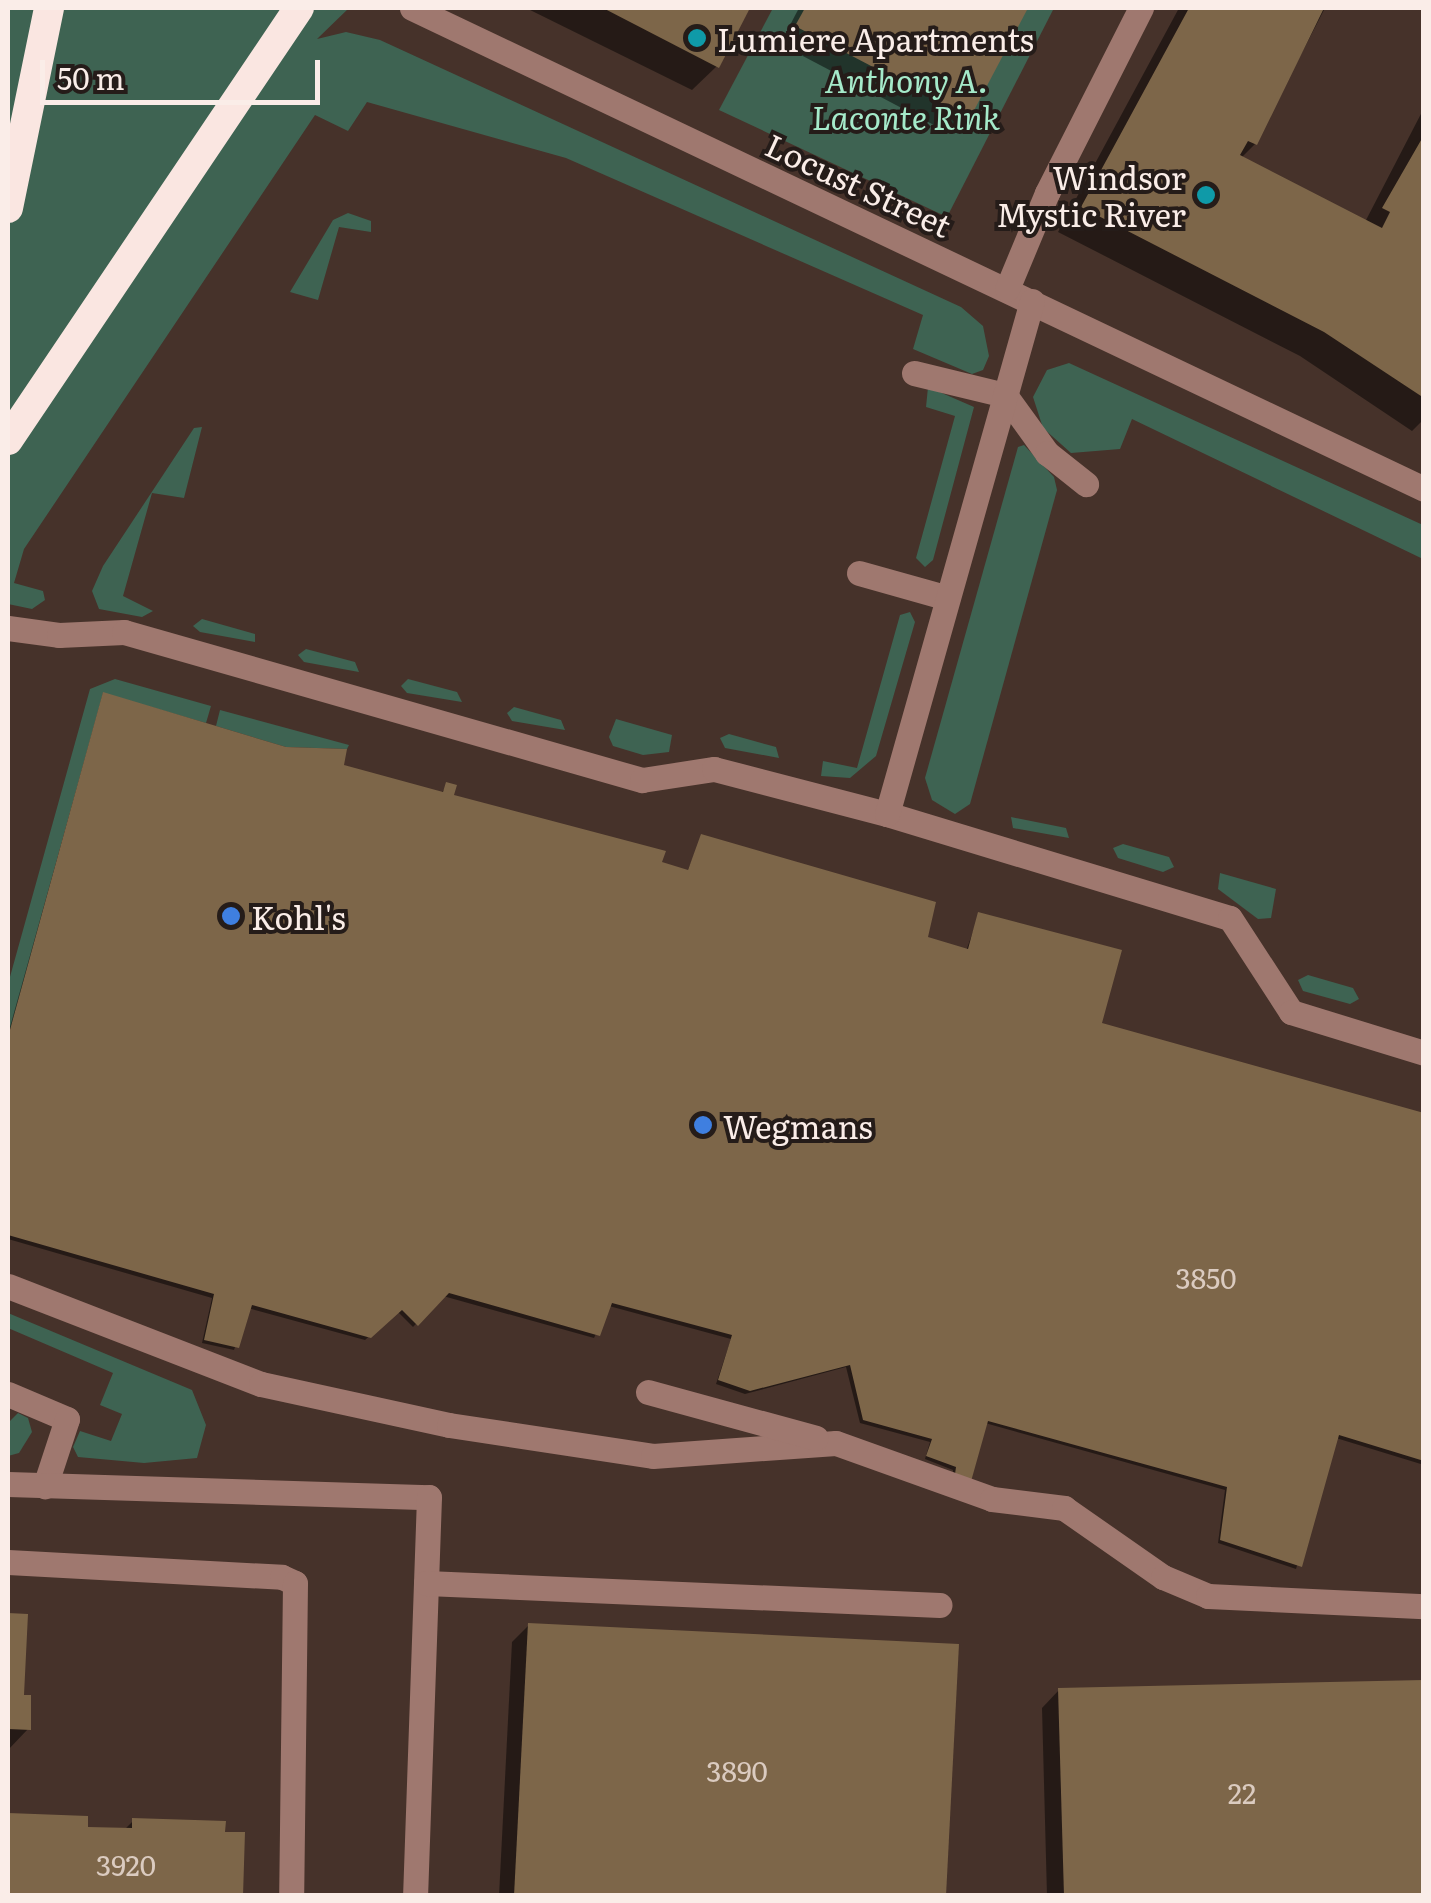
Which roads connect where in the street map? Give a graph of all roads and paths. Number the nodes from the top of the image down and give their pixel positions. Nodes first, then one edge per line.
1 (49, 8) edge
2 (299, 8) edge
3 (392, 8) edge
4 (1141, 8) edge
5 (420, 12) edge
6 (8, 208) edge
7 (1008, 290) junction
8 (1032, 301) junction
9 (914, 373) dead end
10 (1005, 395) junction
11 (8, 440) edge
12 (1086, 484) dead end
13 (1424, 489) edge
14 (859, 573) dead end
15 (948, 598) junction
16 (8, 628) edge
17 (887, 814) junction
18 (1424, 1053) edge
19 (8, 1286) edge
20 (648, 1392) dead end
21 (8, 1394) edge
22 (836, 1444) junction
23 (8, 1484) edge
24 (45, 1486) junction
25 (8, 1562) edge
26 (426, 1583) junction
27 (940, 1605) dead end
28 (1424, 1606) edge
29 (291, 1896) edge
30 (415, 1896) edge

1 - 6 highway
2 - 11 highway
3 - 5 street, Locust Street
4 - 7 street
5 - 7 street, Locust Street
7 - 8 street, Locust Street
8 - 10 street
8 - 13 street, Locust Street
9 - 10 street
10 - 12 street
10 - 15 street
14 - 15 street
15 - 17 street
16 - 17 street
17 - 18 street
19 - 22 street
20 - 22 street
21 - 24 street
22 - 28 street
23 - 24 street
24 - 26 street
25 - 29 street
26 - 27 street
26 - 30 street

